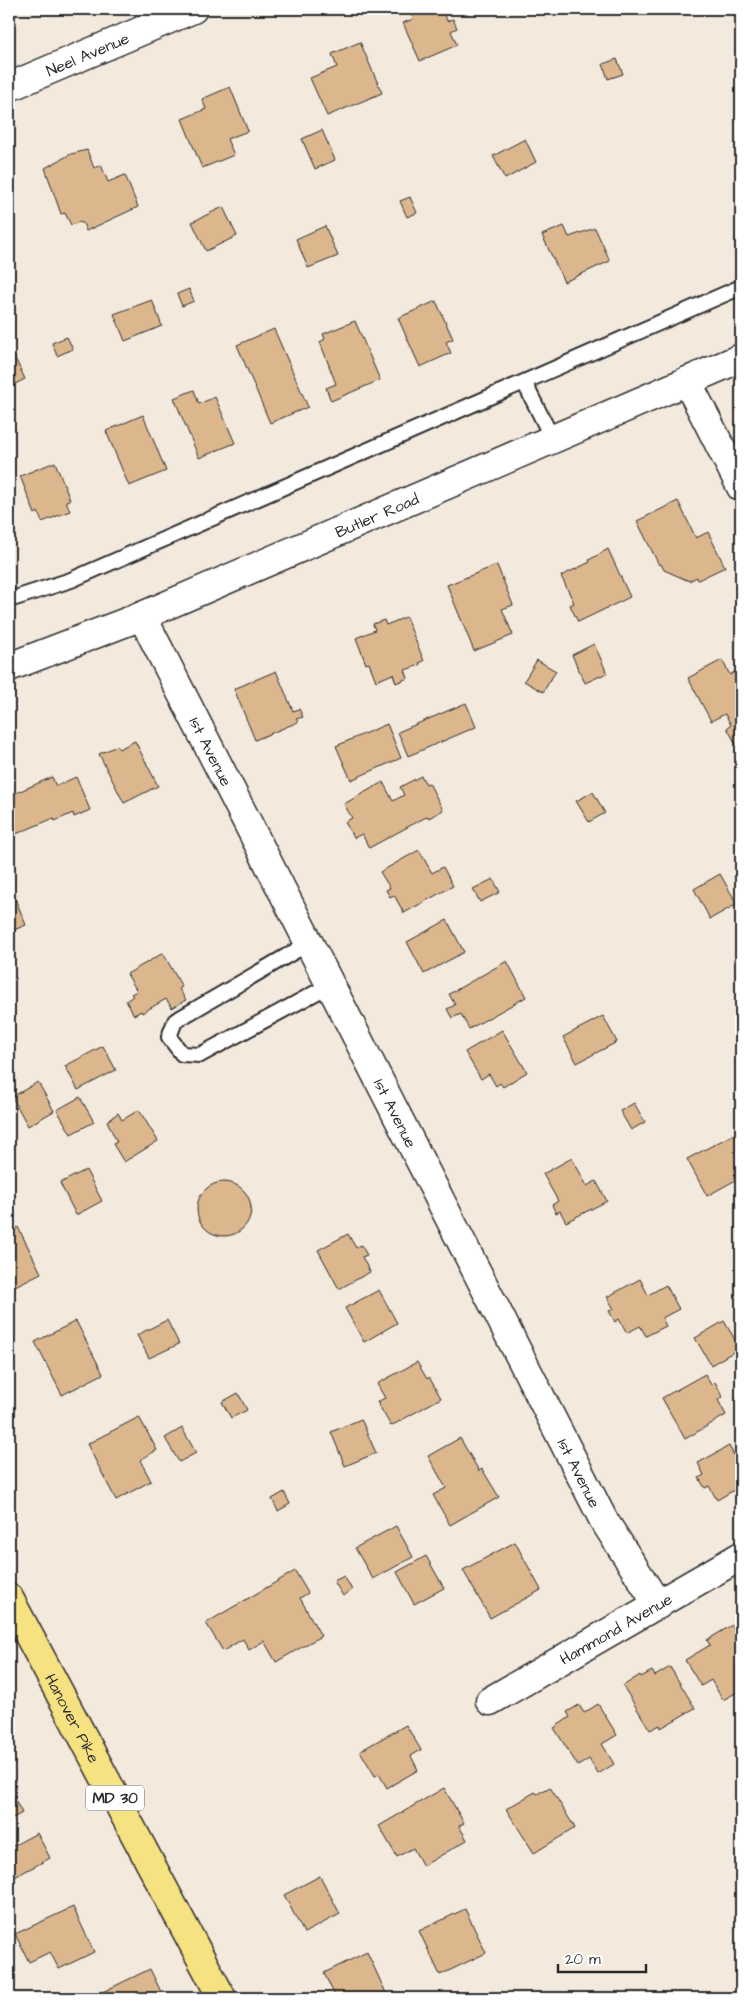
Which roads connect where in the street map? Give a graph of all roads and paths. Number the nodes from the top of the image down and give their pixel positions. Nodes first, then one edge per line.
1 (193, 9) edge
2 (9, 87) edge
3 (741, 288) edge
4 (741, 358) edge
5 (687, 381) junction
6 (524, 382) junction
7 (552, 438) junction
8 (741, 487) edge
9 (9, 600) edge
10 (142, 616) junction
11 (9, 667) edge
12 (309, 944) junction
13 (330, 985) junction
14 (741, 1556) edge
15 (9, 1598) edge
16 (658, 1605) junction
17 (490, 1701) dead end
18 (222, 1998) edge

1 - 2 street, Neel Avenue
3 - 6 lane
4 - 5 street, Butler Road
5 - 7 street, Butler Road
5 - 8 street
6 - 7 lane
6 - 9 lane
7 - 10 street, Butler Road
10 - 11 street, Butler Road
10 - 12 street, 1st Avenue
12 - 13 street, 1st Avenue
12 - 13 lane
13 - 16 street, 1st Avenue
14 - 16 street, Hammond Avenue
15 - 18 main road, Hanover Pike / MD 30
16 - 17 street, Hammond Avenue

